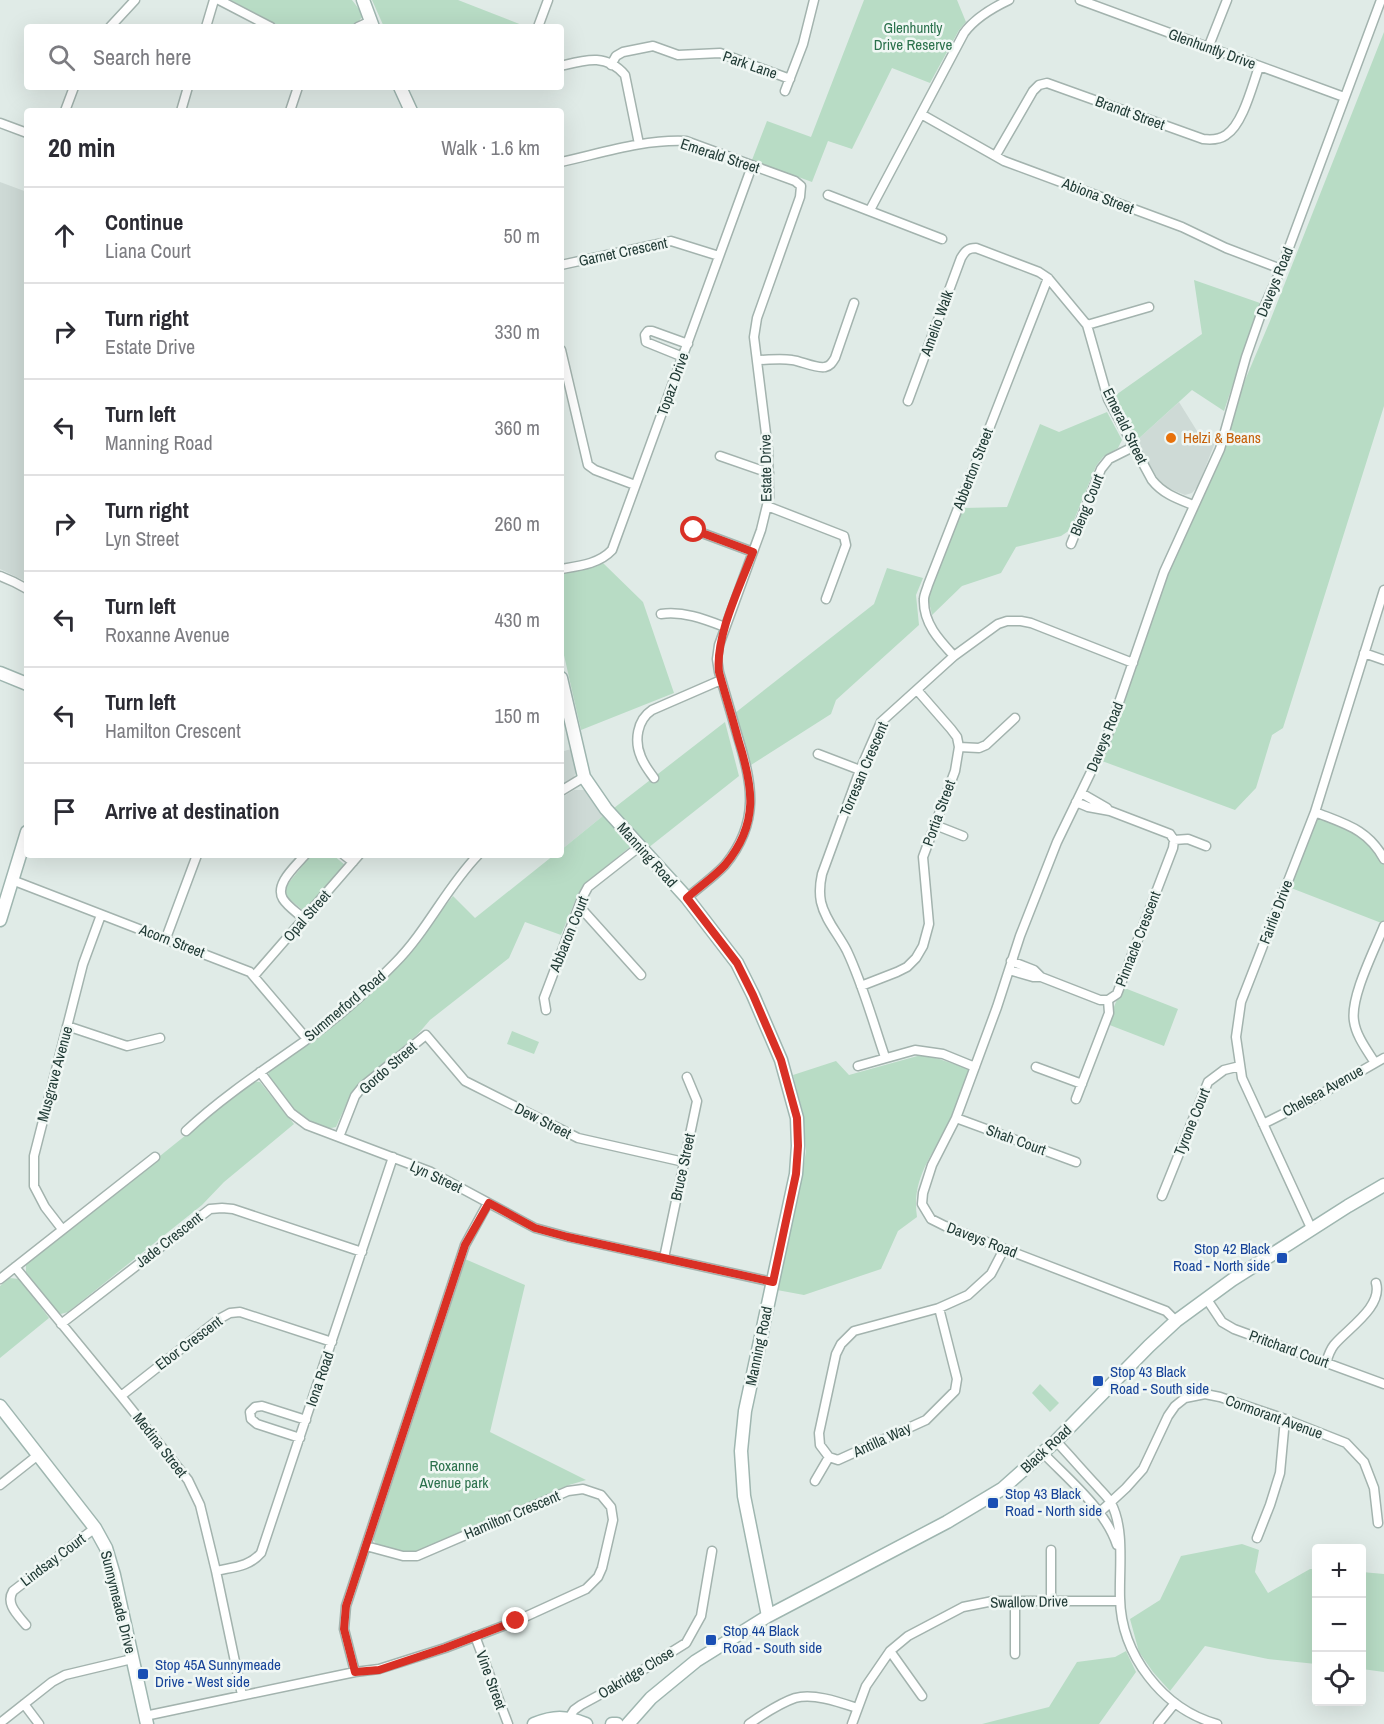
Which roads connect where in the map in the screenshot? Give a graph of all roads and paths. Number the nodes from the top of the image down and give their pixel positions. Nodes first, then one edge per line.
1 (135, 0) edge
2 (214, 0) edge
3 (219, 0) edge
4 (363, 0) edge
5 (548, 0) edge
6 (814, 0) edge
7 (1009, 0) edge
8 (1080, 0) edge
9 (1227, 0) edge
10 (1381, 0) edge
11 (113, 24) edge
12 (207, 24) edge
13 (265, 24) edge
14 (372, 24) edge
15 (539, 24) edge
16 (1208, 48) junction
17 (564, 65) edge
18 (611, 65) junction
19 (1259, 67) junction
20 (790, 79) junction
21 (73, 90) edge
22 (187, 90) edge
23 (297, 90) edge
24 (401, 90) edge
25 (785, 91) dead end
26 (1344, 97) junction
27 (66, 108) edge
28 (182, 108) edge
29 (291, 108) edge
30 (410, 108) edge
31 (921, 114) junction
32 (0, 123) edge
33 (24, 132) edge
34 (639, 144) junction
35 (996, 155) junction
36 (564, 161) edge
37 (752, 166) junction
38 (802, 191) joint
39 (828, 195) dead end
40 (870, 210) junction
41 (942, 239) dead end
42 (969, 248) joint
43 (719, 256) junction
44 (564, 264) edge
45 (1281, 269) junction
46 (1048, 278) junction
47 (854, 303) dead end
48 (1149, 307) dead end
49 (1087, 325) junction
50 (688, 344) junction
51 (683, 357) junction
52 (757, 360) junction
53 (564, 363) edge
54 (908, 401) dead end
55 (1133, 447) junction
56 (720, 456) dead end
57 (769, 473) junction
58 (635, 485) junction
59 (1193, 505) junction
60 (767, 506) junction
61 (694, 530) dead end
62 (1071, 544) dead end
63 (753, 552) junction
64 (564, 568) edge
65 (0, 576) edge
66 (24, 587) edge
67 (1384, 590) edge
68 (826, 599) dead end
69 (661, 614) dead end
70 (725, 627) junction
71 (1364, 653) junction
72 (954, 656) junction
73 (1384, 660) edge
74 (1133, 663) junction
75 (0, 673) edge
76 (721, 680) junction
77 (24, 683) edge
78 (917, 690) junction
79 (564, 691) edge
80 (1015, 718) dead end
81 (959, 747) junction
82 (818, 754) dead end
83 (860, 770) junction
84 (584, 777) junction
85 (654, 778) dead end
86 (564, 789) edge
87 (1081, 793) junction
88 (1076, 802) junction
89 (1110, 811) junction
90 (1315, 812) junction
91 (935, 825) junction
92 (963, 836) dead end
93 (1174, 840) junction
94 (24, 842) edge
95 (1206, 846) dead end
96 (639, 847) junction
97 (196, 858) edge
98 (302, 858) edge
99 (356, 858) edge
100 (475, 858) edge
101 (1384, 859) edge
102 (12, 880) junction
103 (687, 898) junction
104 (579, 906) junction
105 (101, 915) junction
106 (304, 919) junction
107 (0, 920) edge
108 (1384, 927) edge
109 (165, 938) junction
110 (1010, 965) junction
111 (642, 975) dead end
112 (254, 976) junction
113 (861, 986) junction
114 (1108, 1000) junction
115 (546, 1010) dead end
116 (68, 1026) junction
117 (426, 1035) joint
118 (160, 1038) dead end
119 (307, 1039) junction
120 (885, 1057) junction
121 (1384, 1058) edge
122 (1375, 1063) junction
123 (858, 1065) dead end
124 (1240, 1066) junction
125 (975, 1067) junction
126 (1036, 1067) dead end
127 (260, 1072) junction
128 (687, 1077) dead end
129 (1082, 1084) junction
130 (1076, 1099) dead end
131 (956, 1118) junction
132 (1263, 1124) junction
133 (186, 1131) dead end
134 (339, 1137) junction
135 (155, 1157) dead end
136 (393, 1157) junction
137 (684, 1162) junction
138 (1076, 1162) dead end
139 (1384, 1185) edge
140 (1162, 1196) dead end
141 (489, 1203) junction
142 (62, 1229) junction
143 (1312, 1230) junction
144 (1004, 1249) junction
145 (362, 1252) junction
146 (664, 1258) junction
147 (15, 1267) junction
148 (0, 1279) edge
149 (773, 1282) junction
150 (1376, 1283) dead end
151 (1206, 1298) junction
152 (939, 1308) junction
153 (1176, 1321) junction
154 (60, 1324) junction
155 (332, 1342) junction
156 (1326, 1363) junction
157 (1384, 1383) edge
158 (121, 1396) junction
159 (0, 1406) edge
160 (1285, 1419) junction
161 (306, 1420) junction
162 (300, 1438) junction
163 (1056, 1441) junction
164 (1043, 1453) junction
165 (38, 1455) junction
166 (829, 1457) junction
167 (815, 1481) dead end
168 (0, 1485) edge
169 (1111, 1502) junction
170 (1100, 1512) junction
171 (1378, 1523) dead end
172 (95, 1528) junction
173 (1257, 1538) dead end
174 (366, 1546) junction
175 (1051, 1550) dead end
176 (712, 1551) dead end
177 (1119, 1554) junction
178 (216, 1571) junction
179 (1015, 1601) junction
180 (1051, 1601) junction
181 (1120, 1601) junction
182 (768, 1616) junction
183 (26, 1624) dead end
184 (475, 1636) junction
185 (890, 1651) junction
186 (1015, 1654) dead end
187 (132, 1659) junction
188 (355, 1672) junction
189 (242, 1695) junction
190 (922, 1696) dead end
191 (1175, 1703) junction
192 (24, 1704) junction
193 (857, 1707) junction
194 (146, 1720) edge
195 (575, 1721) edge
196 (6, 1722) edge
197 (39, 1724) edge
198 (508, 1724) edge
199 (534, 1724) edge
200 (612, 1724) edge
201 (617, 1724) edge
202 (628, 1724) edge
203 (749, 1724) edge
204 (852, 1724) edge
205 (1158, 1724) edge
206 (1217, 1724) edge

1 - 11 street
2 - 12 street
3 - 13 street
4 - 14 street
5 - 15 street
6 - 20 street
7 - 31 street
8 - 16 street, Glenhuntly Drive
9 - 16 street
10 - 26 street, Daveys Road
16 - 19 street, Glenhuntly Drive
17 - 18 street
18 - 20 street, Park Lane
18 - 34 street
19 - 26 street, Glenhuntly Drive
19 - 35 street, Brandt Street
20 - 25 street
21 - 27 street
22 - 28 street
23 - 29 street
24 - 30 street
26 - 45 street, Daveys Road
31 - 35 street, Abiona Street
31 - 40 street
32 - 33 street
34 - 36 street, Emerald Street
34 - 37 street, Emerald Street
35 - 45 street, Abiona Street
37 - 38 street, Emerald Street
37 - 43 street, Topaz Drive
38 - 52 street, Estate Drive
39 - 40 street
40 - 41 street
42 - 46 street, Emerald Street
42 - 54 street, Amelio Walk
43 - 44 street, Garnet Crescent
43 - 50 street, Topaz Drive
45 - 59 street, Daveys Road
46 - 49 street, Emerald Street
46 - 72 street, Abberton Street
47 - 52 street
48 - 49 street
49 - 55 street, Emerald Street
50 - 51 street, Topaz Drive
50 - 51 street
51 - 58 street, Topaz Drive
52 - 57 street, Estate Drive
53 - 58 street
55 - 59 street, Emerald Street
55 - 62 street, Bleng Court
56 - 57 street
57 - 60 street, Estate Drive
58 - 64 street, Topaz Drive
59 - 74 street, Daveys Road
60 - 63 street, Estate Drive
60 - 68 street
61 - 63 street
63 - 70 street, Estate Drive
65 - 66 street
67 - 71 street, Fairlie Drive
69 - 70 street
70 - 76 street, Estate Drive
71 - 73 street
71 - 90 street, Fairlie Drive
72 - 74 street, Torresan Crescent
72 - 78 street, Torresan Crescent
74 - 87 street, Daveys Road
75 - 77 street
76 - 85 street
76 - 103 street, Estate Drive
78 - 81 street
78 - 83 street, Torresan Crescent
79 - 84 street, Manning Road
80 - 81 street
81 - 91 street, Portia Street
82 - 83 street
83 - 113 street, Torresan Crescent
84 - 86 street
84 - 96 street, Manning Road
87 - 88 street, Daveys Road
87 - 89 street
88 - 89 street
88 - 110 street, Daveys Road
89 - 93 street
90 - 101 street
90 - 124 street, Fairlie Drive
91 - 92 street
91 - 113 street, Portia Street
93 - 95 street
93 - 114 street, Pinnacle Crescent
94 - 102 street
96 - 103 street, Manning Road
96 - 104 street, Abbaron Court
97 - 109 street
98 - 106 street
99 - 106 street, Opal Street
100 - 119 street, Summerford Road
102 - 105 street, Acorn Street
102 - 107 street
103 - 149 street, Manning Road
104 - 111 street
104 - 115 street, Abbaron Court
105 - 109 street, Acorn Street
105 - 116 street, Musgrave Avenue
106 - 112 street, Opal Street
108 - 122 street
109 - 112 street, Acorn Street
110 - 114 street, Pinnacle Crescent
110 - 125 street, Daveys Road
112 - 119 street, Acorn Street
113 - 120 street, Torresan Crescent
114 - 129 street
116 - 118 street
116 - 142 street, Musgrave Avenue
117 - 134 street, Gordo Street
117 - 137 street, Dew Street
119 - 127 street, Summerford Road
120 - 123 street
120 - 125 street
121 - 122 street, Chelsea Avenue
122 - 132 street, Chelsea Avenue
124 - 132 street, Fairlie Drive
124 - 140 street, Tyrone Court
125 - 131 street, Daveys Road
126 - 129 street
127 - 133 street, Summerford Road
127 - 134 street, Lyn Street
128 - 137 street, Bruce Street
129 - 130 street
131 - 138 street, Shah Court
131 - 144 street, Daveys Road
132 - 143 street, Fairlie Drive
134 - 136 street, Lyn Street
135 - 142 street
136 - 141 street, Lyn Street
136 - 145 street, Iona Road
137 - 146 street, Bruce Street
139 - 143 street, Black Road
141 - 146 street, Lyn Street
141 - 174 street
142 - 147 street
143 - 151 street, Black Road
144 - 152 street
144 - 153 street, Daveys Road
145 - 154 street, Jade Crescent
145 - 155 street, Iona Road
146 - 149 street, Lyn Street
147 - 148 street
147 - 154 street, Medina Street
149 - 182 street, Manning Road
150 - 156 street
151 - 153 street, Black Road
151 - 156 street, Pritchard Court
152 - 166 street
152 - 166 street, Antilla Way
153 - 163 street, Black Road
154 - 158 street, Medina Street
155 - 158 street, Ebor Crescent
155 - 161 street, Iona Road
156 - 157 street, Pritchard Court
158 - 178 street, Medina Street
159 - 165 street, Sunnymeade Drive
160 - 169 street, Cormorant Avenue
160 - 171 street, Cormorant Avenue
160 - 173 street
161 - 162 street, Iona Road
161 - 162 street
162 - 178 street, Iona Road
163 - 164 street, Black Road
163 - 169 street
164 - 170 street
164 - 182 street, Black Road
165 - 168 street
165 - 172 street, Sunnymeade Drive
166 - 167 street
169 - 170 street, Cormorant Avenue
169 - 177 street
170 - 177 street
172 - 183 street, Lindsay Court
172 - 187 street, Sunnymeade Drive
174 - 184 street, Hamilton Crescent
174 - 188 street
175 - 180 street
176 - 195 street, Oakridge Close
177 - 181 street
178 - 189 street, Medina Street
179 - 180 street, Swallow Drive
179 - 185 street, Swallow Drive
179 - 186 street
180 - 181 street, Swallow Drive
181 - 191 street
182 - 202 street, Black Road
184 - 188 street, Hamilton Crescent
184 - 198 street, Vine Street
185 - 190 street
185 - 193 street, Swallow Drive
187 - 192 street
187 - 194 street, Sunnymeade Drive
188 - 189 street, Hamilton Crescent
189 - 194 street, Hamilton Crescent
191 - 205 street
191 - 206 street
192 - 196 street
192 - 197 street
193 - 203 street
193 - 204 street, Swallow Drive
195 - 199 street
200 - 201 street

